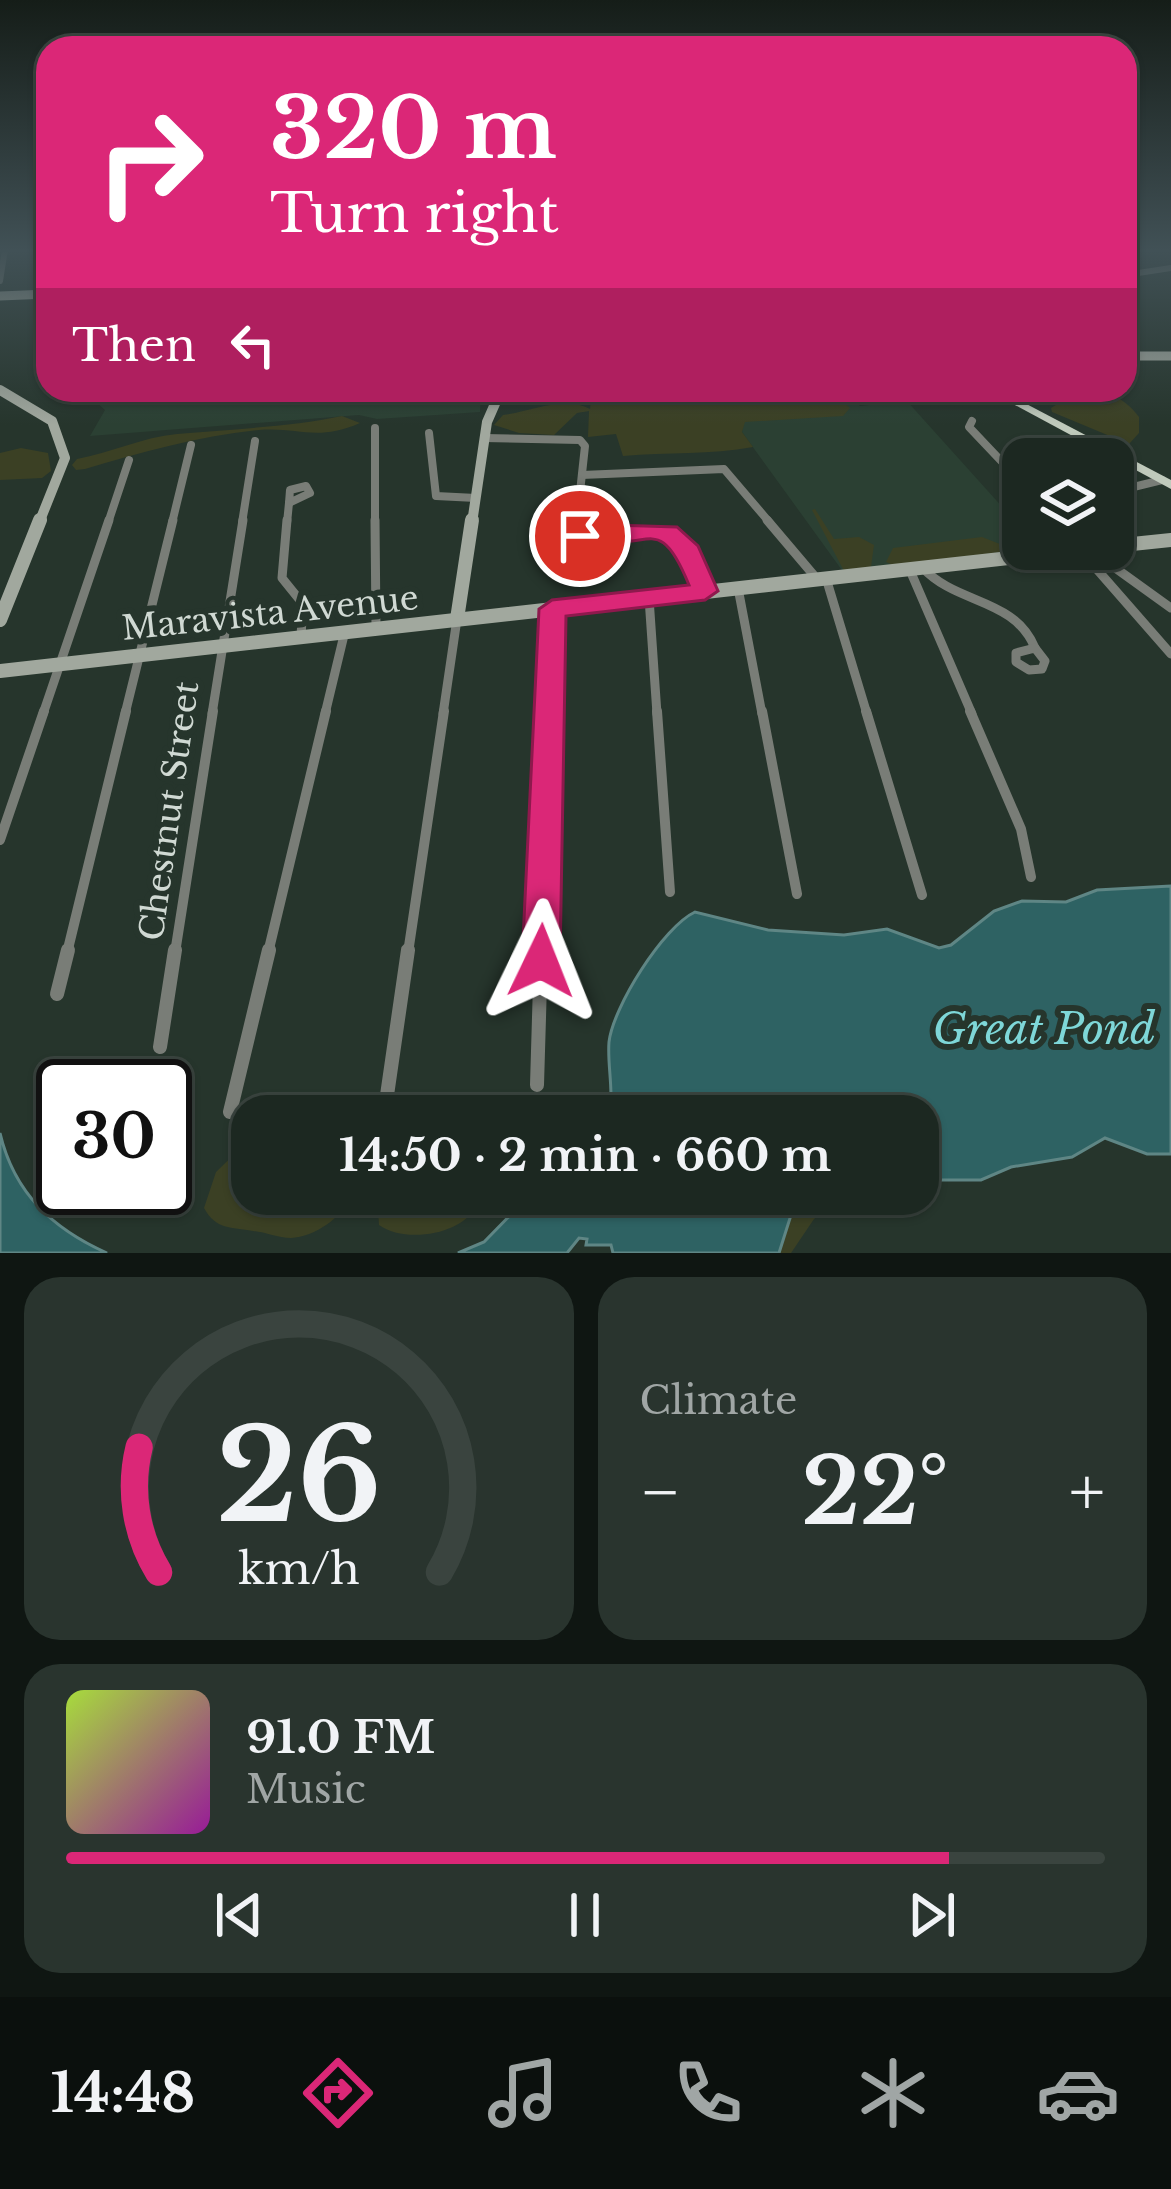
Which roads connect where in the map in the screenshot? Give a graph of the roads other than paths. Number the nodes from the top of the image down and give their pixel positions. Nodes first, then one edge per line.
1 (1137, 356) edge
2 (1171, 356) edge
3 (0, 390) edge
4 (495, 402) edge
5 (1014, 402) edge
6 (972, 421) dead end
7 (375, 428) dead end
8 (429, 433) dead end
9 (484, 439) junction
10 (254, 441) dead end
11 (191, 445) dead end
12 (129, 460) dead end
13 (1002, 462) edge
14 (582, 475) junction
15 (1166, 483) edge
16 (1134, 489) edge
17 (580, 492) dead end
18 (476, 498) junction
19 (289, 503) dead end
20 (607, 532) dead end
21 (1171, 540) edge
22 (1134, 544) edge
23 (1002, 558) edge
24 (915, 568) junction
25 (1103, 570) edge
26 (1116, 570) edge
27 (822, 578) junction
28 (738, 588) junction
29 (705, 591) junction
30 (649, 598) junction
31 (1171, 608) edge
32 (552, 609) junction
33 (457, 619) junction
34 (0, 620) edge
35 (376, 627) junction
36 (345, 631) junction
37 (302, 636) junction
38 (221, 645) junction
39 (1035, 648) dead end
40 (1169, 648) edge
41 (141, 654) junction
42 (61, 664) junction
43 (0, 671) edge
44 (0, 840) edge
45 (1031, 877) dead end
46 (670, 892) dead end
47 (797, 894) dead end
48 (922, 895) dead end
49 (58, 994) dead end
50 (160, 1047) dead end
51 (537, 1085) dead end
52 (387, 1095) edge
53 (230, 1112) dead end

1 - 2 main road
3 - 34 main road
4 - 9 main road, Maravista Avenue
5 - 15 main road
6 - 13 street
7 - 35 street
8 - 18 street
9 - 14 street
9 - 18 main road, Maravista Avenue
10 - 38 street, Chestnut Street
11 - 41 street
12 - 42 street
14 - 17 street
14 - 27 street
15 - 16 street
18 - 33 main road, Maravista Avenue
19 - 37 street
20 - 29 street
21 - 22 main road
23 - 24 main road
24 - 27 main road
24 - 39 street
24 - 45 street
25 - 40 street
26 - 31 street
27 - 28 main road
27 - 48 street
28 - 29 main road
28 - 47 street
29 - 30 main road
30 - 32 main road
30 - 46 street
32 - 33 main road
32 - 51 street
33 - 35 main road, Maravista Avenue
33 - 52 street
35 - 36 main road, Maravista Avenue
36 - 37 main road, Maravista Avenue
36 - 53 street
37 - 38 main road, Maravista Avenue
38 - 41 main road, Maravista Avenue
38 - 50 street, Chestnut Street
41 - 42 main road, Maravista Avenue
41 - 49 street
42 - 43 main road, Maravista Avenue
42 - 44 street

